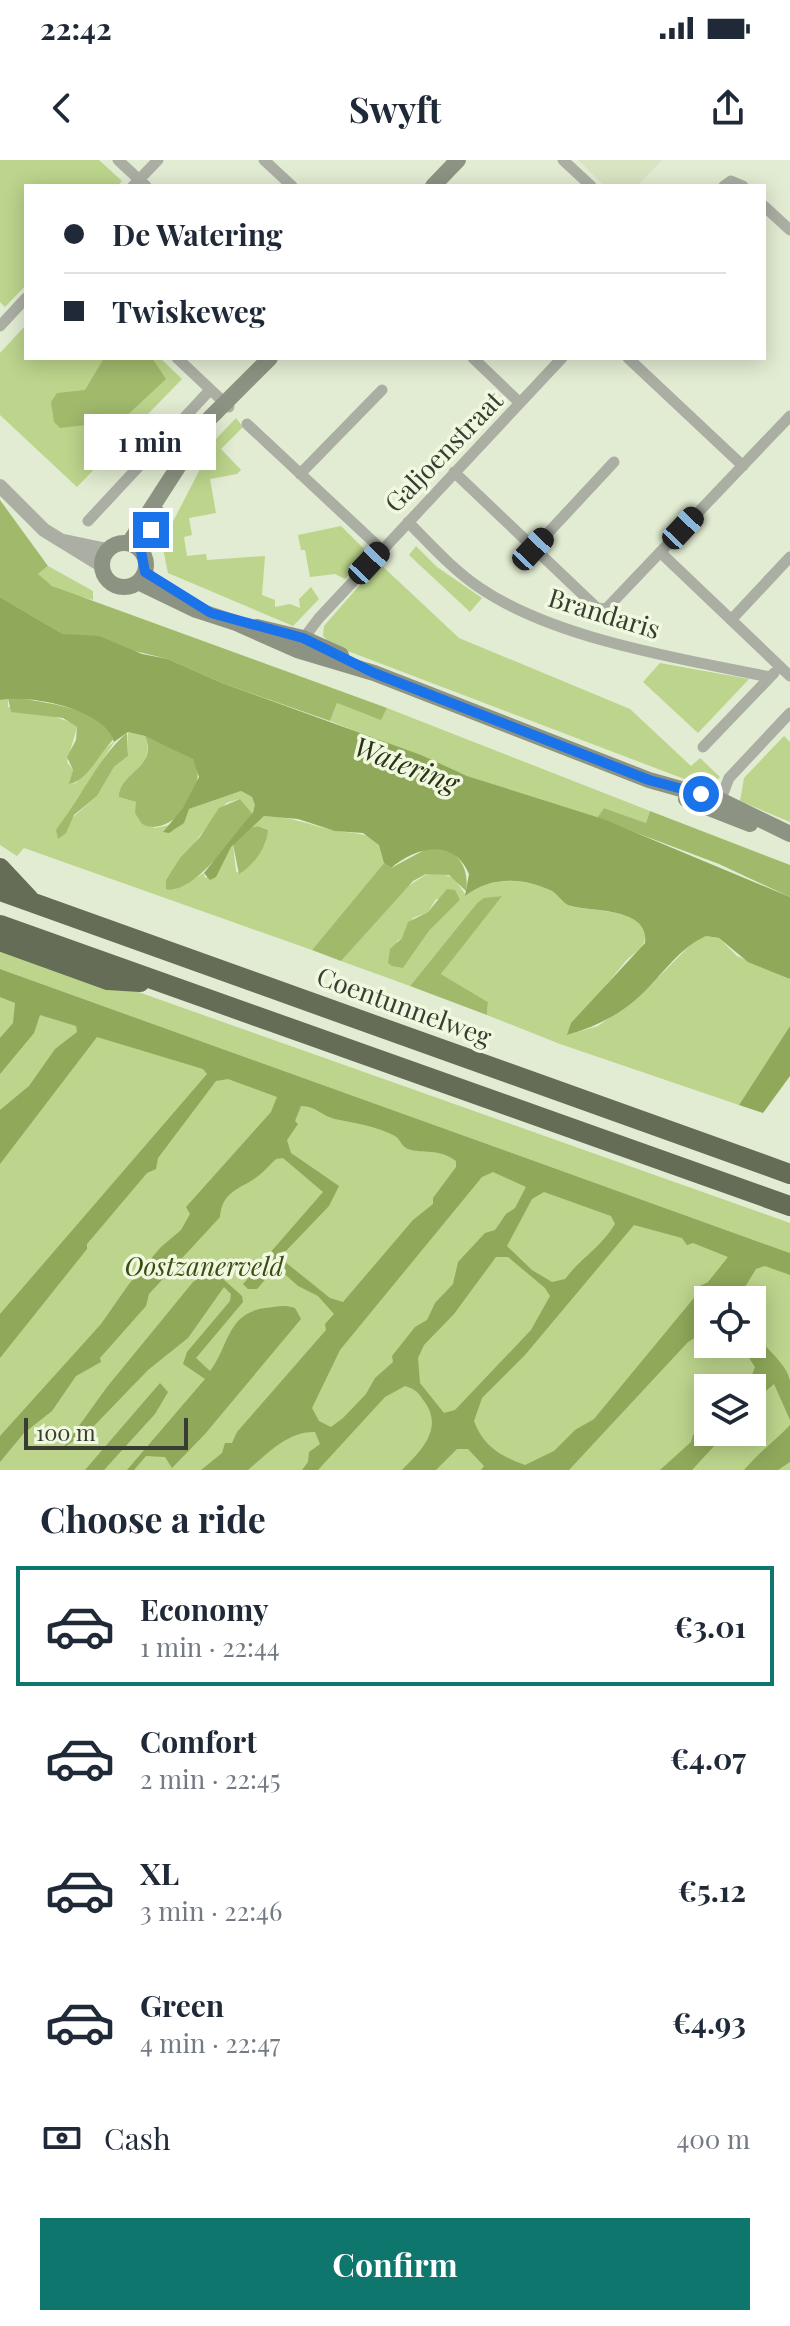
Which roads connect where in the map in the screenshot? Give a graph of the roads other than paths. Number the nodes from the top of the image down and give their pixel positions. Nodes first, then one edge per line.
1 (118, 160) edge
2 (158, 160) edge
3 (264, 160) edge
4 (458, 160) edge
5 (563, 160) edge
6 (139, 184) edge
7 (290, 184) edge
8 (435, 184) edge
9 (589, 184) edge
10 (766, 208) edge
11 (790, 230) edge
12 (24, 300) edge
13 (3, 317) edge
14 (179, 360) edge
15 (475, 360) edge
16 (560, 360) edge
17 (630, 360) edge
18 (267, 361) edge
19 (210, 390) junction
20 (382, 390) dead end
21 (520, 403) junction
22 (226, 404) junction
23 (790, 416) edge
24 (247, 424) dead end
25 (614, 462) dead end
26 (743, 466) junction
27 (454, 472) junction
28 (300, 474) junction
29 (0, 486) edge
30 (88, 521) dead end
31 (408, 522) junction
32 (135, 547) junction
33 (381, 549) junction
34 (533, 549) junction
35 (660, 552) junction
36 (104, 557) junction
37 (790, 557) edge
38 (142, 577) junction
39 (731, 620) junction
40 (300, 644) junction
41 (780, 667) junction
42 (790, 676) edge
43 (770, 677) junction
44 (790, 713) edge
45 (703, 747) dead end
46 (719, 806) junction
47 (790, 834) edge
48 (0, 868) edge
49 (0, 891) edge
50 (32, 902) junction
51 (0, 925) edge
52 (0, 941) edge
53 (167, 985) junction
54 (790, 1174) edge
55 (790, 1206) edge

1 - 6 street
2 - 6 street
3 - 7 street
4 - 8 main road
5 - 9 street
10 - 11 street
12 - 13 street
14 - 19 street
15 - 21 street
16 - 21 street, Galjoenstraat
17 - 26 street
18 - 22 main road
19 - 22 street
19 - 30 street
20 - 28 street
21 - 27 street, Galjoenstraat
22 - 32 main road
23 - 26 street
24 - 28 street
25 - 34 street
26 - 35 street
27 - 31 street, Galjoenstraat
27 - 34 street
28 - 33 street
29 - 36 street
31 - 33 street, Galjoenstraat
31 - 43 street, Brandaris
32 - 36 main road
32 - 38 main road
33 - 40 street, Galjoenstraat
34 - 35 street
35 - 39 street
36 - 38 main road
37 - 39 street
38 - 40 main road
39 - 41 street
40 - 46 main road
41 - 42 street
41 - 43 street
43 - 45 street
44 - 46 street
46 - 47 main road
48 - 50 highway
49 - 50 highway, Coentunnelweg
50 - 54 highway, Coentunnelweg
51 - 53 highway
52 - 53 highway
53 - 55 highway

